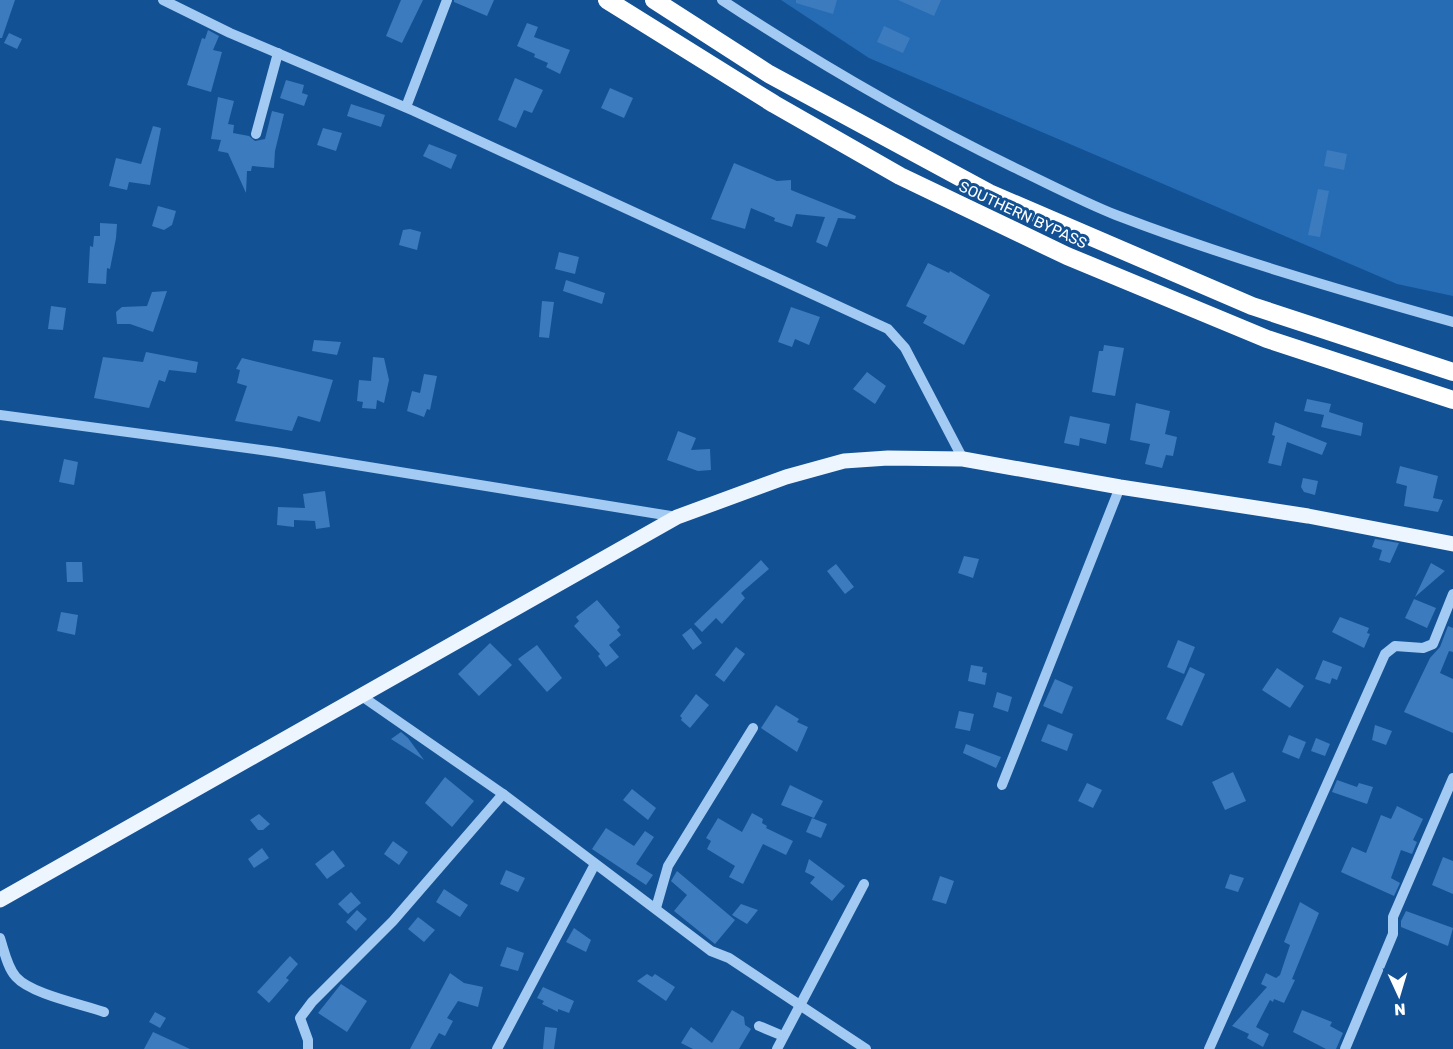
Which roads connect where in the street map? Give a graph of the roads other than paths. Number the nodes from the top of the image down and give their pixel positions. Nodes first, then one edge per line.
1 (163, 0) edge
2 (447, 0) edge
3 (607, 0) edge
4 (654, 0) edge
5 (722, 0) edge
6 (278, 53) junction
7 (406, 107) junction
8 (256, 134) dead end
9 (1453, 322) edge
10 (1453, 372) edge
11 (1453, 400) edge
12 (0, 415) edge
13 (963, 459) junction
14 (1120, 487) junction
15 (677, 517) junction
16 (1453, 544) edge
17 (1453, 594) edge
18 (363, 697) junction
19 (753, 728) dead end
20 (1453, 778) edge
21 (1002, 785) dead end
22 (503, 794) junction
23 (596, 864) junction
24 (864, 884) dead end
25 (0, 900) edge
26 (656, 908) junction
27 (0, 938) edge
28 (802, 1004) junction
29 (104, 1012) dead end
30 (759, 1026) dead end
31 (783, 1036) junction
32 (308, 1049) edge
33 (497, 1049) edge
34 (777, 1049) edge
35 (866, 1049) edge
36 (1209, 1049) edge
37 (1345, 1049) edge

1 - 6 street
2 - 7 street
3 - 11 highway, SOUTHERN BYPASS
4 - 10 highway, SOUTHERN BYPASS
5 - 9 street
6 - 7 street
6 - 8 street
7 - 13 street
12 - 15 street
13 - 14 main road
13 - 15 main road
14 - 16 main road
14 - 21 street
15 - 18 main road
17 - 36 street
18 - 22 street
18 - 25 main road
19 - 26 street
20 - 37 street
22 - 23 street
22 - 32 street
23 - 26 street
23 - 33 street
24 - 28 street
26 - 28 street
27 - 29 street
28 - 31 street
28 - 35 street
30 - 31 street
31 - 34 street

